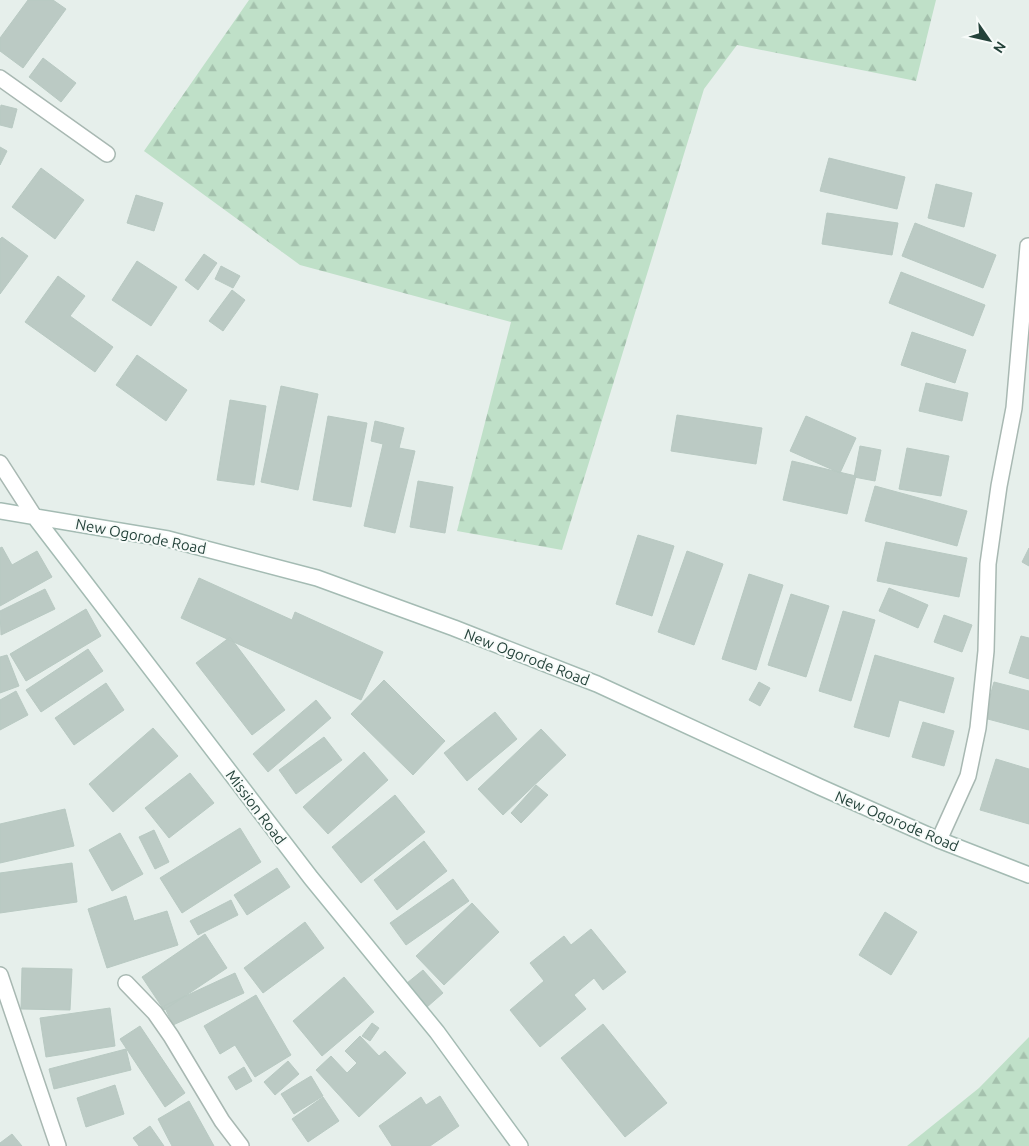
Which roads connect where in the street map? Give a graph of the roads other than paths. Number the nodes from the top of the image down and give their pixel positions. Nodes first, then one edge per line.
1 (0, 78) edge
2 (107, 154) dead end
3 (1028, 246) edge
4 (0, 463) edge
5 (0, 511) edge
6 (34, 516) junction
7 (939, 840) junction
8 (1029, 875) edge
9 (0, 975) edge
10 (126, 983) dead end
11 (58, 1146) edge
12 (241, 1146) edge
13 (520, 1146) edge

1 - 2 street
3 - 7 street
4 - 6 street, Mission Road
5 - 6 street, New Ogorode Road
6 - 7 street, New Ogorode Road
6 - 13 street, Mission Road
7 - 8 street, New Ogorode Road
9 - 11 street
10 - 12 street

